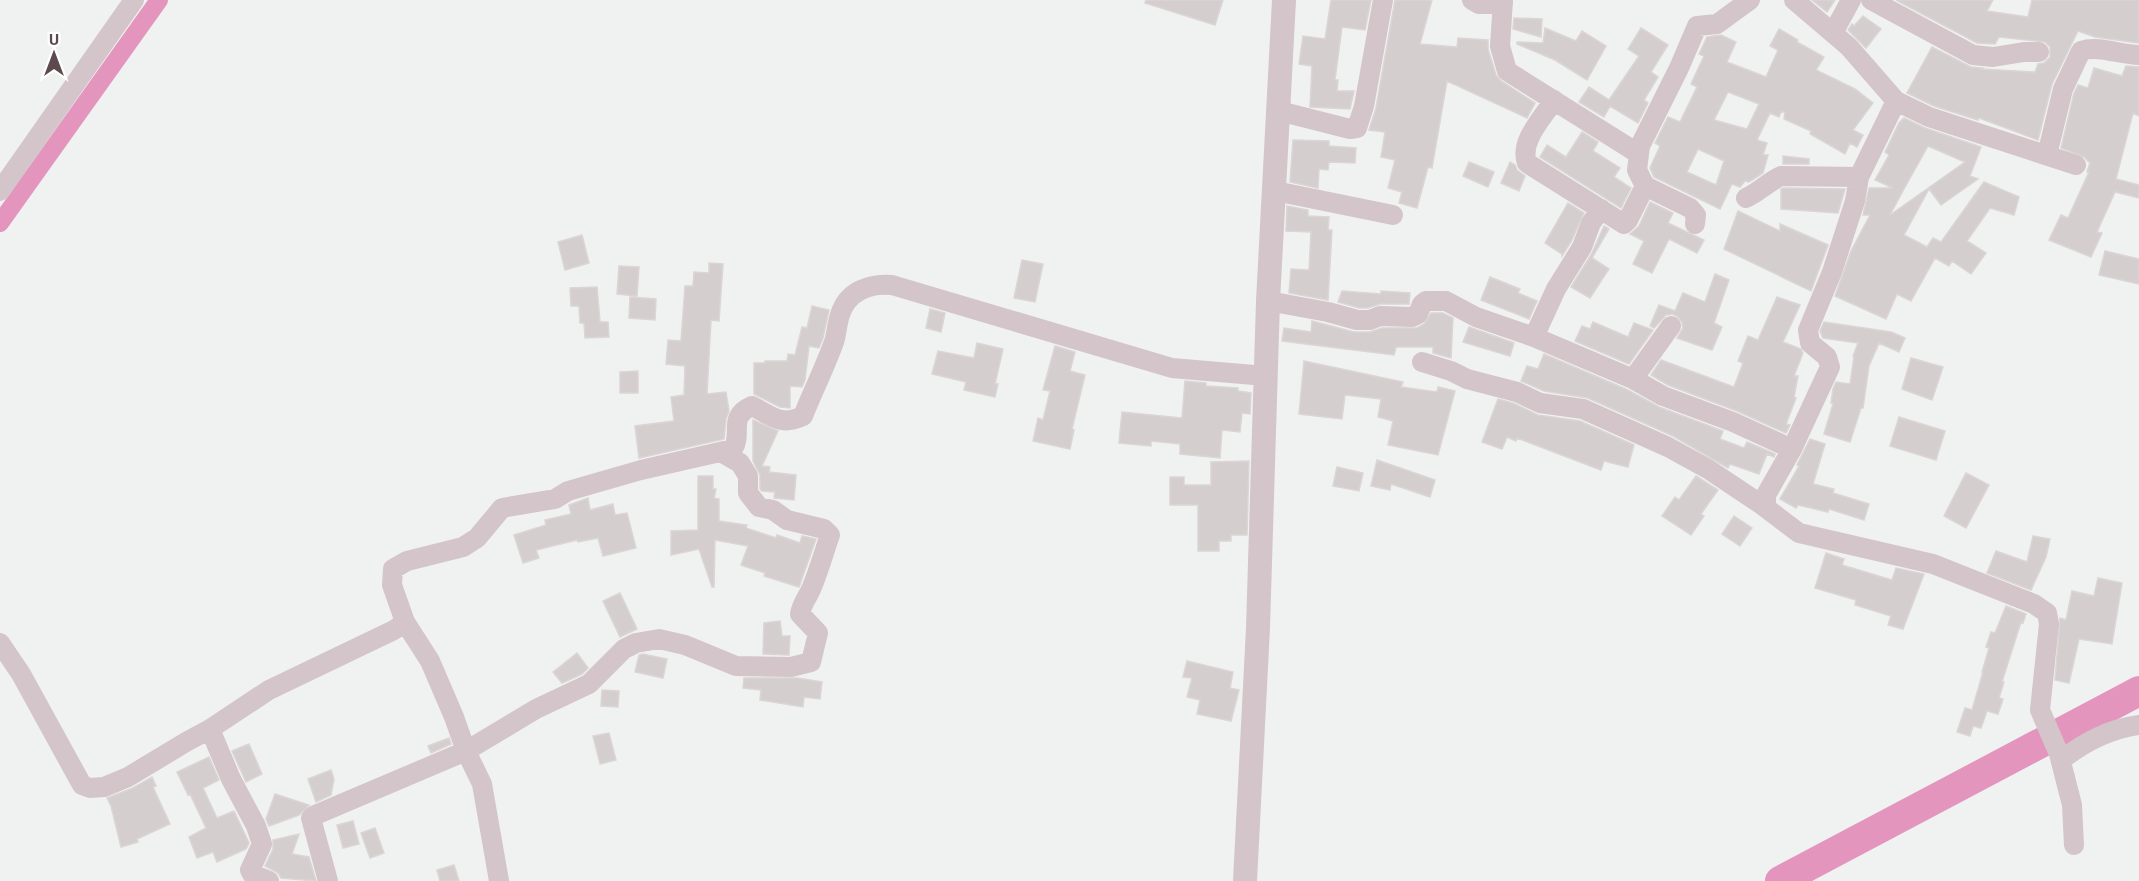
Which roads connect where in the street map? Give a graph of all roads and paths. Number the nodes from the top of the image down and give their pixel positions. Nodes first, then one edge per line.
1 (134, 0) edge
2 (1284, 0) edge
3 (1383, 0) edge
4 (1472, 0) edge
5 (1750, 0) edge
6 (1794, 0) edge
7 (1851, 0) edge
8 (1871, 0) edge
9 (1503, 2) edge
10 (1833, 33) junction
11 (2039, 52) dead end
12 (2139, 55) edge
13 (1554, 100) junction
14 (1896, 101) junction
15 (1279, 111) junction
16 (1639, 154) junction
17 (2047, 155) junction
18 (2076, 165) dead end
19 (1859, 177) junction
20 (1645, 186) junction
21 (0, 191) edge
22 (1275, 191) junction
23 (1746, 198) dead end
24 (1601, 209) junction
25 (1393, 215) dead end
26 (1695, 224) dead end
27 (1268, 301) junction
28 (1671, 326) dead end
29 (1534, 337) junction
30 (1422, 362) dead end
31 (1266, 376) junction
32 (1633, 379) junction
33 (1792, 449) junction
34 (721, 453) junction
35 (1762, 506) junction
36 (405, 622) junction
37 (0, 643) edge
38 (2139, 724) edge
39 (210, 729) junction
40 (466, 751) junction
41 (2060, 757) junction
42 (2074, 844) dead end
43 (270, 881) edge
44 (328, 881) edge
45 (499, 881) edge
46 (1245, 881) edge

1 - 21 street
2 - 15 street
3 - 15 street
4 - 9 street
5 - 16 street
6 - 10 street
7 - 10 street
8 - 11 street
9 - 13 street
10 - 14 street
12 - 17 street
13 - 16 street
13 - 24 street
14 - 17 street
14 - 19 street
15 - 22 street
16 - 20 street
17 - 18 street
19 - 23 street
19 - 33 street
20 - 24 street
20 - 26 street
22 - 25 street
22 - 27 street
24 - 29 street
27 - 29 street
27 - 31 street
28 - 32 street
29 - 32 street
30 - 35 street
31 - 34 street
31 - 46 street
32 - 33 street
33 - 35 street
34 - 36 street
34 - 40 street
35 - 41 street
36 - 39 street
36 - 40 street
37 - 39 street
38 - 41 street
39 - 43 street
40 - 44 street
40 - 45 street
41 - 42 street

